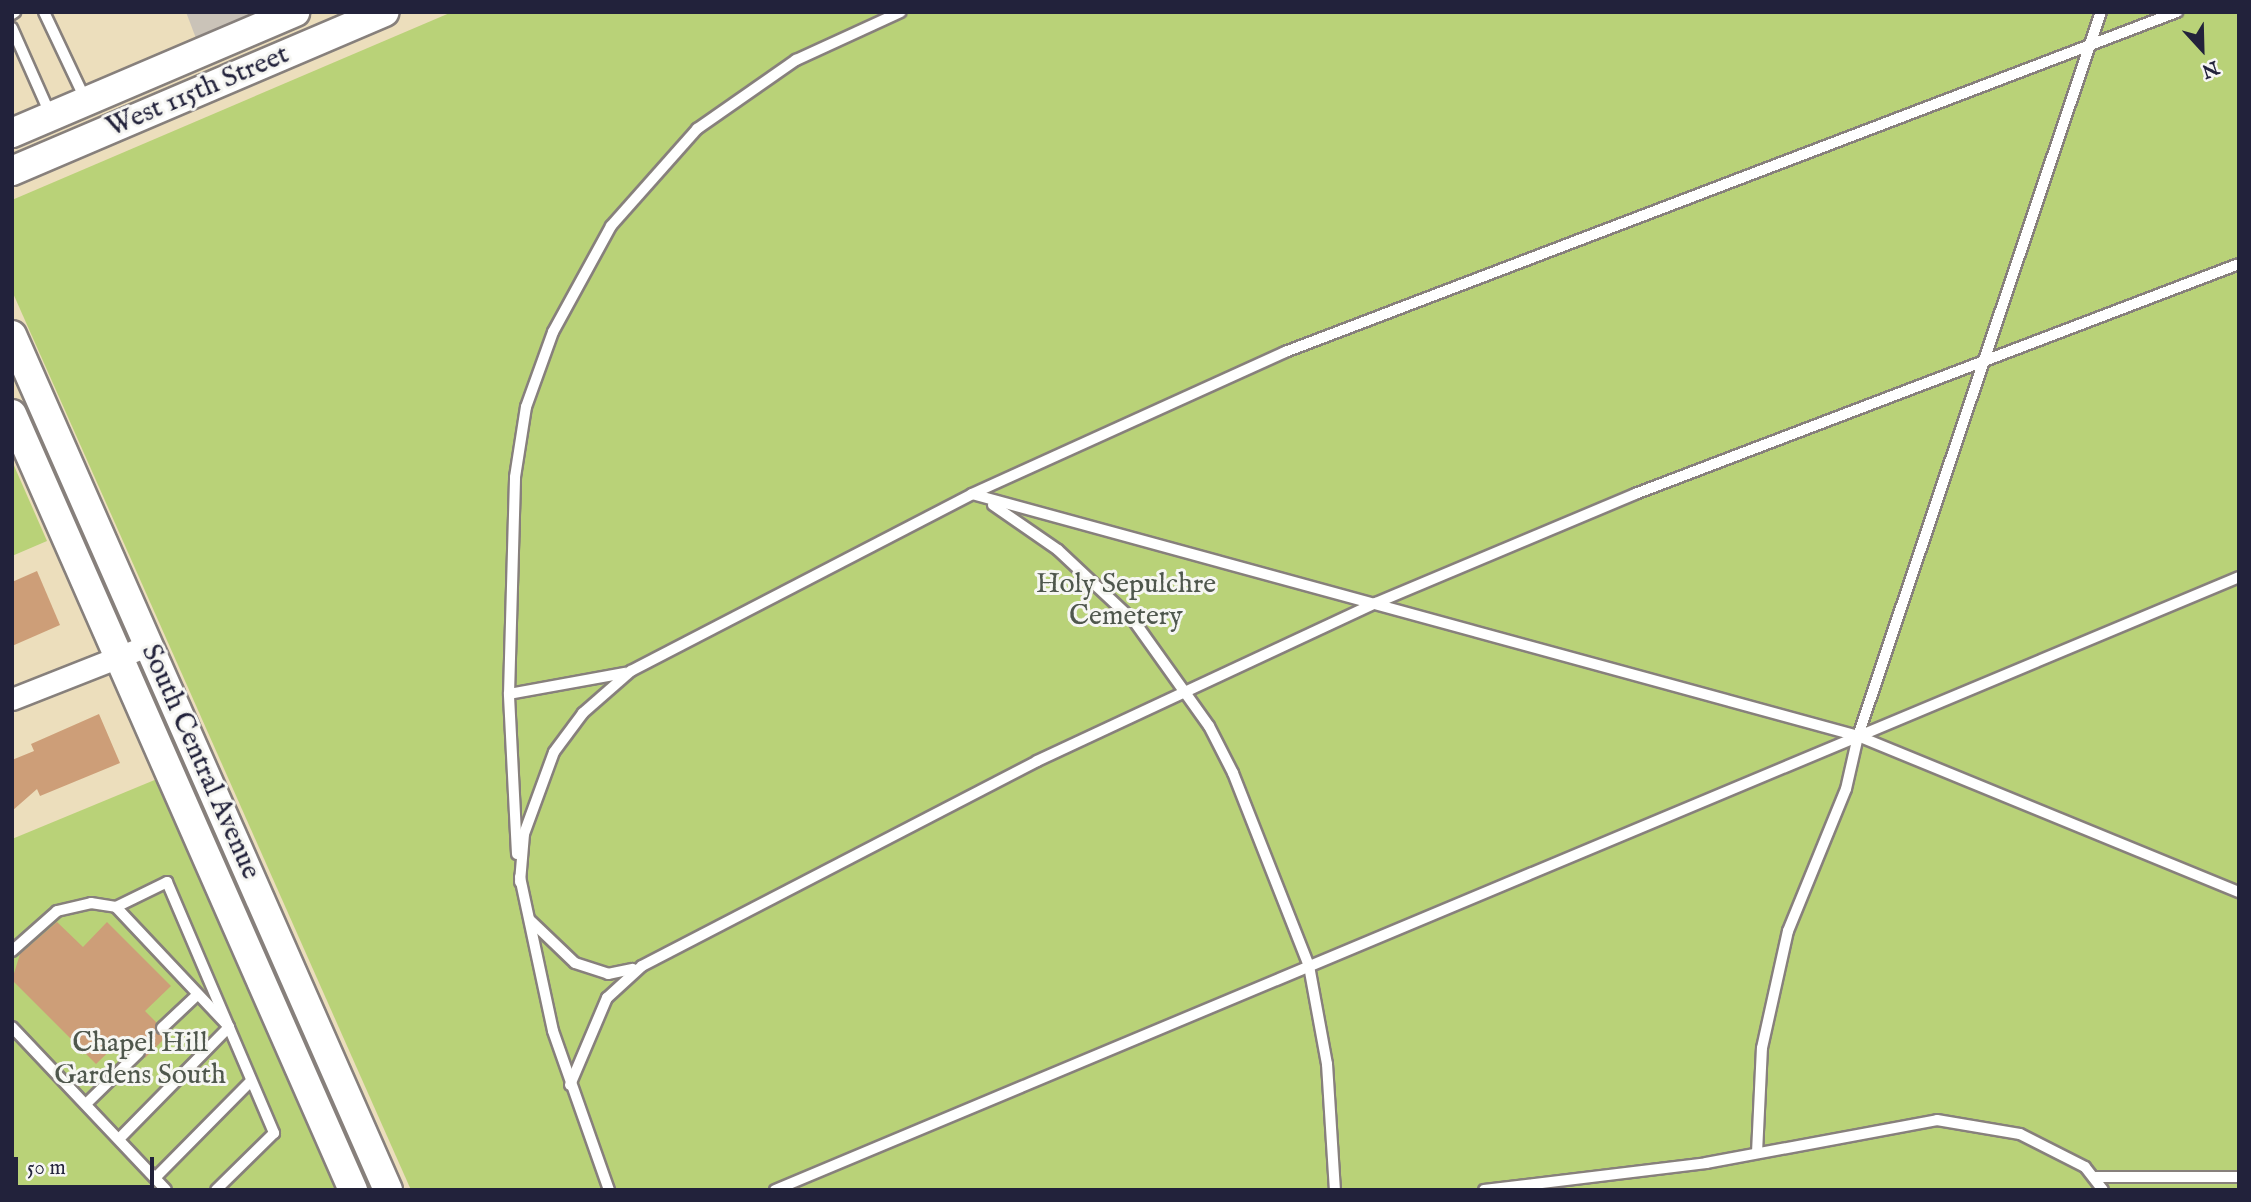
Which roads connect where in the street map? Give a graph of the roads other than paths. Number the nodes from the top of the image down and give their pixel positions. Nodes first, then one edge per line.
1 (44, 12) edge
2 (295, 12) edge
3 (384, 12) edge
4 (901, 12) edge
5 (2101, 12) edge
6 (2177, 12) edge
7 (12, 28) edge
8 (2089, 47) junction
9 (86, 101) junction
10 (51, 116) junction
11 (12, 133) edge
12 (12, 171) edge
13 (2239, 264) edge
14 (12, 334) edge
15 (1983, 359) junction
16 (12, 414) edge
17 (972, 494) junction
18 (2239, 577) edge
19 (1376, 603) junction
20 (149, 645) junction
21 (119, 657) junction
22 (631, 671) junction
23 (1186, 691) junction
24 (509, 694) junction
25 (12, 699) edge
26 (1857, 736) junction
27 (520, 882) junction
28 (2239, 892) edge
29 (116, 907) junction
30 (526, 913) junction
31 (12, 951) edge
32 (642, 965) junction
33 (1309, 966) junction
34 (197, 995) junction
35 (12, 1027) edge
36 (229, 1027) junction
37 (162, 1028) dead end
38 (139, 1052) dead end
39 (251, 1081) junction
40 (570, 1085) junction
41 (88, 1102) junction
42 (122, 1136) junction
43 (1757, 1153) junction
44 (156, 1177) junction
45 (2095, 1177) junction
46 (2239, 1177) edge
47 (166, 1190) edge
48 (216, 1190) edge
49 (353, 1190) edge
50 (388, 1190) edge
51 (609, 1190) edge
52 (775, 1190) edge
53 (1335, 1190) edge
54 (1484, 1190) edge
55 (2103, 1190) edge

1 - 9 lane
2 - 9 street, West 115th Street
3 - 12 street, West 115th Street
4 - 24 lane
5 - 8 lane
6 - 8 lane
7 - 10 lane
8 - 15 lane
8 - 17 lane
9 - 10 street, West 115th Street
10 - 11 street, West 115th Street
13 - 15 lane
14 - 20 street, South Central Avenue
15 - 19 lane
15 - 26 lane
16 - 21 street, South Central Avenue
17 - 19 lane
17 - 22 lane
17 - 23 lane
18 - 26 lane
19 - 23 lane
19 - 26 lane
20 - 21 street
20 - 50 street, South Central Avenue
21 - 25 street
21 - 49 street, South Central Avenue
22 - 24 lane
22 - 27 lane
23 - 32 lane
23 - 33 lane
24 - 27 lane
26 - 28 lane
26 - 33 lane
26 - 43 lane
27 - 30 lane
29 - 31 lane
29 - 34 lane
29 - 36 lane
30 - 32 lane
30 - 40 lane
32 - 40 lane
33 - 52 lane
33 - 53 lane
34 - 36 lane
34 - 37 lane
35 - 41 lane
36 - 39 lane
36 - 42 lane
38 - 41 lane
39 - 44 lane
39 - 48 lane
40 - 51 lane
41 - 42 lane
42 - 44 lane
43 - 45 lane
43 - 54 lane
44 - 47 lane
45 - 46 lane
45 - 55 lane

